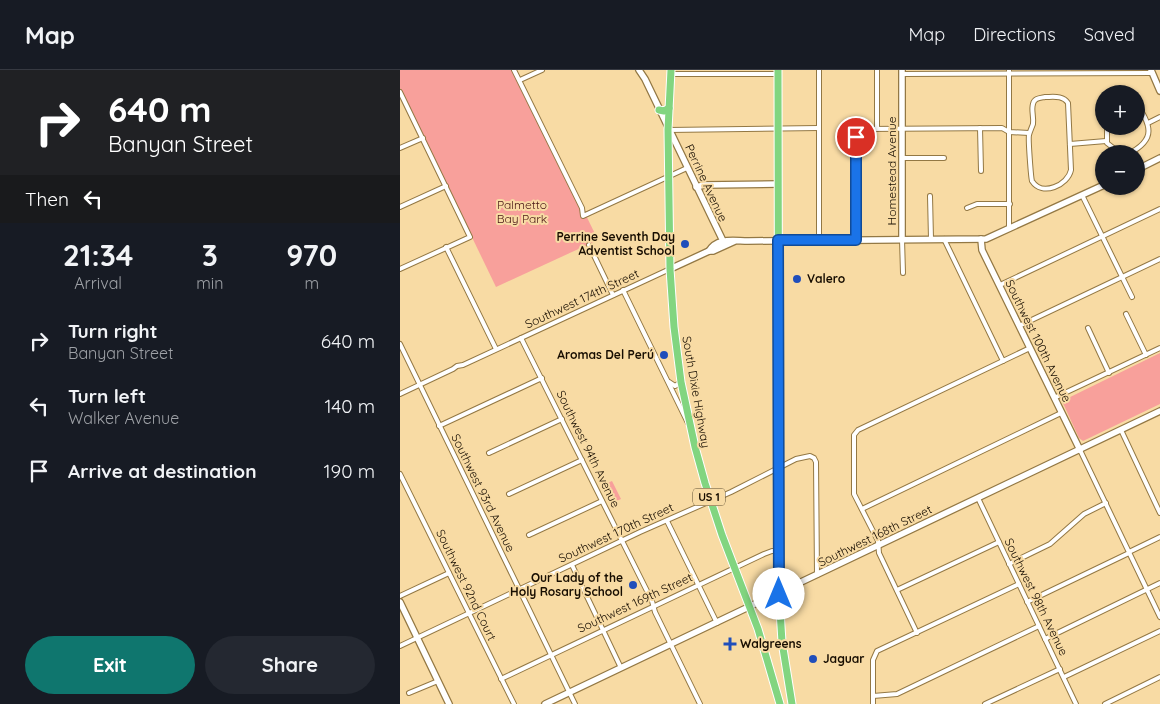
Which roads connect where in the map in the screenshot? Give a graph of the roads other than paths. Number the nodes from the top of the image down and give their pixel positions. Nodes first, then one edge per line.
1 (514, 70) edge
2 (542, 70) edge
3 (639, 70) edge
4 (643, 70) edge
5 (819, 70) edge
6 (876, 70) edge
7 (671, 72) edge
8 (778, 72) edge
9 (902, 72) edge
10 (1009, 72) edge
11 (1151, 72) edge
12 (645, 79) junction
13 (520, 80) junction
14 (1160, 91) edge
15 (400, 93) edge
16 (669, 108) junction
17 (659, 110) junction
18 (1160, 117) edge
19 (1145, 118) edge
20 (1148, 123) junction
21 (819, 128) junction
22 (980, 128) junction
23 (778, 129) junction
24 (877, 129) junction
25 (902, 129) junction
26 (668, 130) junction
27 (1009, 132) junction
28 (1029, 133) junction
29 (1106, 135) edge
30 (423, 138) junction
31 (1106, 141) junction
32 (1070, 144) junction
33 (1109, 145) edge
34 (1139, 145) edge
35 (400, 148) edge
36 (902, 158) junction
37 (944, 158) dead end
38 (1160, 158) edge
39 (1145, 166) edge
40 (687, 168) junction
41 (980, 170) dead end
42 (669, 176) junction
43 (778, 184) junction
44 (446, 186) junction
45 (696, 188) junction
46 (1095, 189) edge
47 (1082, 195) junction
48 (930, 196) dead end
49 (1010, 204) junction
50 (400, 207) edge
51 (967, 208) dead end
52 (1160, 209) edge
53 (1009, 229) junction
54 (1102, 236) junction
55 (944, 238) junction
56 (818, 239) junction
57 (902, 239) junction
58 (931, 239) junction
59 (981, 239) junction
60 (778, 240) junction
61 (856, 240) junction
62 (724, 243) junction
63 (589, 246) dead end
64 (446, 248) junction
65 (1160, 259) edge
66 (400, 269) edge
67 (670, 269) junction
68 (903, 273) dead end
69 (1122, 277) junction
70 (1000, 285) junction
71 (624, 290) junction
72 (613, 295) junction
73 (1132, 297) dead end
74 (1126, 314) dead end
75 (1019, 326) junction
76 (1088, 328) dead end
77 (522, 338) junction
78 (400, 344) edge
79 (1030, 348) junction
80 (1160, 348) edge
81 (496, 350) junction
82 (1146, 355) junction
83 (1003, 361) junction
84 (1109, 373) junction
85 (542, 378) junction
86 (668, 381) junction
87 (681, 382) junction
88 (420, 385) junction
89 (400, 394) edge
90 (1054, 398) junction
91 (1160, 411) edge
92 (1062, 413) junction
93 (562, 419) junction
94 (440, 426) junction
95 (690, 428) junction
96 (1121, 430) junction
97 (1080, 450) junction
98 (489, 453) dead end
99 (582, 460) junction
100 (779, 468) junction
101 (400, 474) edge
102 (509, 494) dead end
103 (978, 498) junction
104 (710, 500) junction
105 (602, 501) junction
106 (1106, 503) junction
107 (862, 509) junction
108 (1160, 513) edge
109 (666, 520) junction
110 (529, 535) dead end
111 (1160, 537) edge
112 (622, 541) junction
113 (999, 542) junction
114 (878, 545) junction
115 (779, 551) junction
116 (1129, 552) junction
117 (1009, 564) junction
118 (572, 565) junction
119 (735, 568) junction
120 (449, 573) junction
121 (817, 575) junction
122 (1160, 583) edge
123 (1019, 584) junction
124 (698, 585) junction
125 (519, 590) junction
126 (897, 590) junction
127 (1147, 590) junction
128 (779, 594) junction
129 (400, 596) edge
130 (400, 602) edge
131 (1027, 602) junction
132 (654, 606) junction
133 (750, 607) junction
134 (469, 614) junction
135 (1160, 617) edge
136 (717, 623) junction
137 (1039, 626) junction
138 (603, 630) junction
139 (1160, 631) edge
140 (917, 633) junction
141 (418, 638) junction
142 (1045, 639) junction
143 (671, 644) junction
144 (400, 646) edge
145 (551, 654) junction
146 (621, 668) junction
147 (1060, 668) junction
148 (1064, 677) junction
149 (1160, 677) edge
150 (501, 679) junction
151 (438, 681) junction
152 (789, 691) junction
153 (569, 693) junction
154 (409, 694) dead end
155 (778, 694) junction
156 (873, 696) junction
157 (449, 704) edge
158 (514, 704) edge
159 (545, 704) edge
160 (575, 704) edge
161 (700, 704) edge
162 (780, 704) edge
163 (792, 704) edge
164 (873, 704) edge
165 (985, 704) edge
166 (1076, 704) edge
167 (1105, 704) edge

1 - 13 street
2 - 13 street
3 - 12 street
4 - 12 street
5 - 21 street
6 - 24 street
7 - 8 street
7 - 16 highway, South Dixie Highway / US 1
8 - 23 highway
9 - 10 street
9 - 25 street, Homestead Avenue
10 - 11 street
10 - 27 street
11 - 14 street
12 - 17 street, Perrine Avenue
13 - 42 street
15 - 30 street
16 - 17 highway
16 - 26 highway, South Dixie Highway / US 1
17 - 26 street, Perrine Avenue
18 - 20 street
19 - 20 street
20 - 34 street
21 - 23 street
21 - 56 street
22 - 25 street
22 - 27 street
22 - 41 street
23 - 26 street
23 - 43 highway
24 - 25 street
24 - 61 street
25 - 36 street, Homestead Avenue
26 - 40 street, Perrine Avenue
26 - 42 highway, South Dixie Highway / US 1
27 - 28 street
27 - 49 street
28 - 32 street
28 - 32 street
29 - 31 street
30 - 35 street
30 - 44 street
31 - 32 street
31 - 33 street
36 - 37 street
36 - 57 street, Homestead Avenue
38 - 39 street
40 - 42 street
40 - 45 street, Perrine Avenue
42 - 67 highway, South Dixie Highway / US 1
43 - 45 street
43 - 60 highway
44 - 50 street
44 - 64 street
45 - 62 street, Perrine Avenue
46 - 47 street
47 - 53 street
47 - 54 street
48 - 58 street
49 - 51 street
49 - 53 street
52 - 54 street
53 - 59 street
54 - 69 street
54 - 70 street
55 - 58 street
55 - 59 street
55 - 83 street
56 - 60 street
56 - 61 street
57 - 58 street
57 - 61 street
57 - 68 street, Homestead Avenue
59 - 70 street, Southwest 100th Avenue
60 - 62 street
60 - 100 highway
62 - 67 street, Southwest 174th Street
63 - 72 street
64 - 66 street
64 - 81 street
65 - 69 street
67 - 71 street, Southwest 174th Street
67 - 87 highway, South Dixie Highway / US 1
69 - 73 street
69 - 75 street
70 - 75 street, Southwest 100th Avenue
71 - 72 street, Southwest 174th Street
71 - 86 street
72 - 77 street, Southwest 174th Street
74 - 82 street
75 - 79 street, Southwest 100th Avenue
76 - 84 street
77 - 81 street, Southwest 174th Street
77 - 85 street, Southwest 94th Avenue
78 - 88 street, Southwest 93rd Avenue
79 - 83 street
79 - 90 street, Southwest 100th Avenue
80 - 82 street
81 - 88 street, Southwest 174th Street
82 - 84 street
83 - 107 street
84 - 90 street
85 - 93 street, Southwest 94th Avenue
85 - 94 street
86 - 87 street
86 - 95 street
87 - 95 highway, South Dixie Highway / US 1
88 - 89 street, Southwest 174th Street
88 - 94 street, Southwest 93rd Avenue
90 - 92 street, Southwest 100th Avenue
91 - 96 street, Southwest 168th Street
92 - 97 street, Southwest 100th Avenue
92 - 107 street
93 - 98 street
93 - 99 street, Southwest 94th Avenue
94 - 125 street, Southwest 93rd Avenue
95 - 104 highway, South Dixie Highway / US 1
96 - 97 street, Southwest 168th Street
96 - 108 street
97 - 103 street, Southwest 168th Street
97 - 106 street
99 - 102 street
99 - 105 street, Southwest 94th Avenue
100 - 104 street, Southwest 170th Street
100 - 115 highway
100 - 121 street, Southwest 170th Street
101 - 120 street, Southwest 92nd Court
103 - 113 street, Southwest 98th Avenue
103 - 114 street, Southwest 168th Street
104 - 109 street, Southwest 170th Street
104 - 119 highway, South Dixie Highway / US 1
105 - 110 street
105 - 112 street, Southwest 94th Avenue
106 - 116 street
106 - 117 street
107 - 114 street
109 - 112 street, Southwest 170th Street
109 - 124 street
111 - 116 street
112 - 118 street, Southwest 170th Street
112 - 132 street, Southwest 94th Avenue
113 - 117 street, Southwest 98th Avenue
113 - 126 street
114 - 121 street, Southwest 168th Street
114 - 126 street
115 - 119 street, Southwest 169th Street
115 - 128 highway
116 - 127 street
116 - 131 street
117 - 123 street, Southwest 98th Avenue
118 - 125 street, Southwest 170th Street
118 - 138 street
119 - 124 street, Southwest 169th Street
119 - 133 highway, South Dixie Highway / US 1
120 - 129 street
120 - 134 street, Southwest 92nd Court
121 - 128 street, Southwest 168th Street
122 - 127 street
123 - 131 street, Southwest 98th Avenue
123 - 140 street
124 - 132 street, Southwest 169th Street
124 - 136 street
125 - 134 street, Southwest 170th Street
125 - 145 street, Southwest 93rd Avenue
126 - 140 street
127 - 135 street
127 - 142 street
128 - 133 street, Southwest 168th Street
128 - 152 highway
130 - 141 street
131 - 137 street, Southwest 98th Avenue
132 - 138 street, Southwest 169th Street
132 - 143 street, Southwest 94th Avenue
133 - 136 street, Southwest 168th Street
133 - 155 highway, South Dixie Highway / US 1
134 - 141 street, Southwest 170th Street
134 - 150 street, Southwest 92nd Court
136 - 143 street, Southwest 168th Street
137 - 142 street, Southwest 98th Avenue
137 - 156 street
138 - 145 street, Southwest 169th Street
138 - 146 street
139 - 148 street
140 - 156 street
141 - 144 street, Southwest 170th Street
141 - 151 street
142 - 147 street, Southwest 98th Avenue
143 - 146 street, Southwest 168th Street
143 - 161 street, Southwest 94th Avenue
145 - 150 street, Southwest 169th Street
145 - 153 street, Southwest 93rd Avenue
146 - 153 street, Southwest 168th Street
147 - 148 street, Southwest 98th Avenue
147 - 165 street
148 - 166 street, Southwest 98th Avenue
149 - 167 street
150 - 158 street, Southwest 92nd Court
151 - 154 street
151 - 157 street
152 - 155 highway
152 - 163 highway
153 - 159 street, Southwest 168th Street
153 - 160 street, Southwest 93rd Avenue
155 - 162 highway, South Dixie Highway / US 1
156 - 164 street

